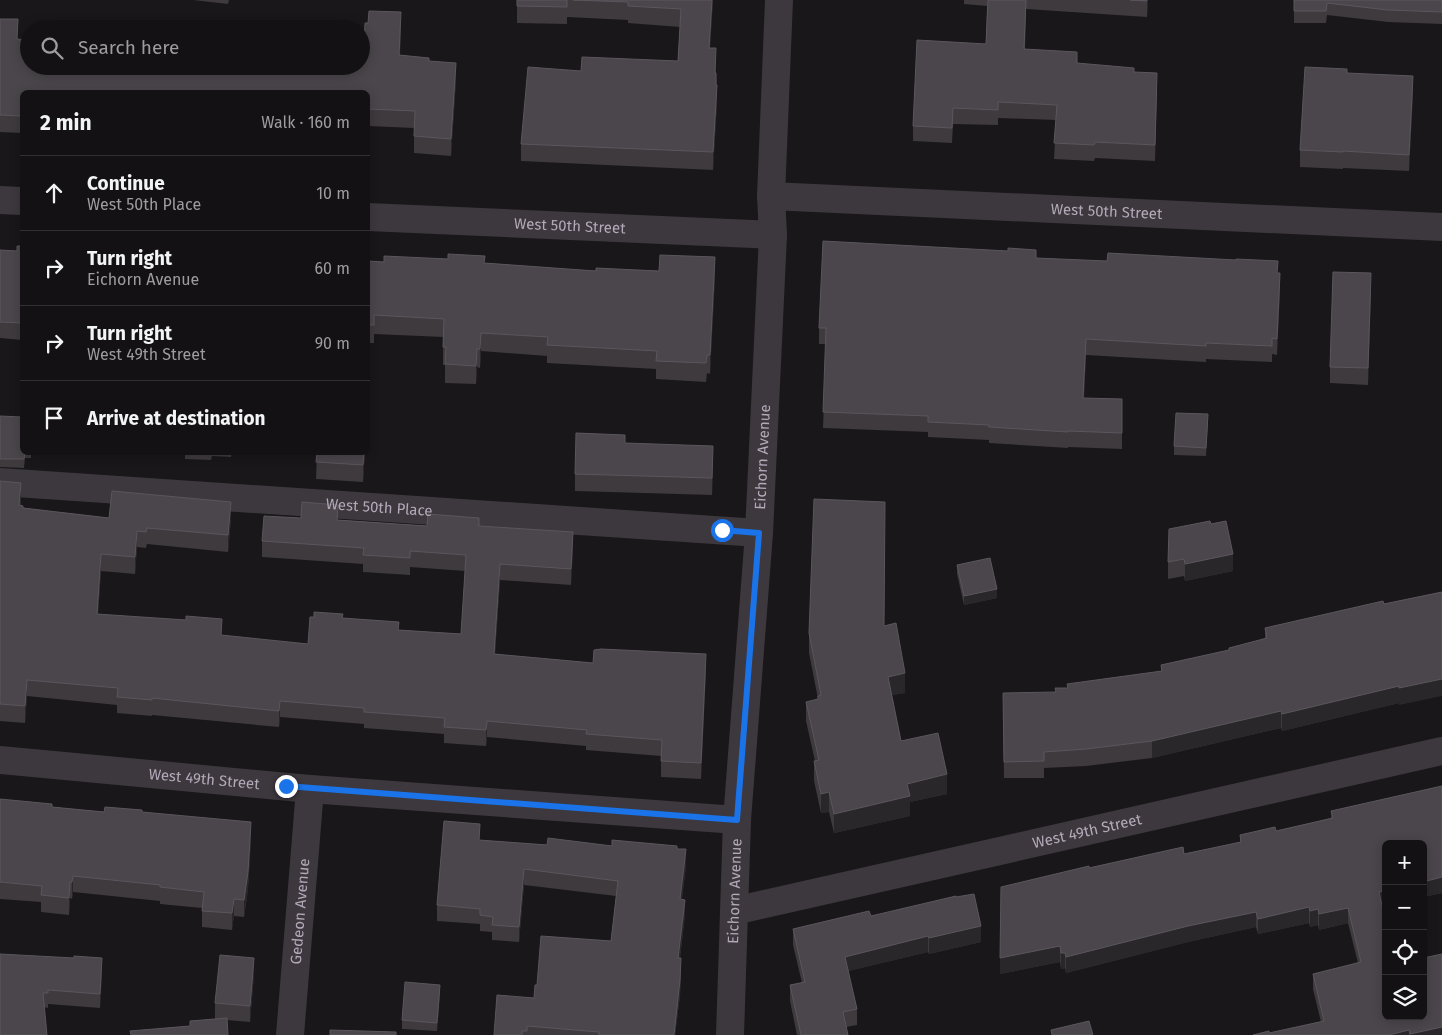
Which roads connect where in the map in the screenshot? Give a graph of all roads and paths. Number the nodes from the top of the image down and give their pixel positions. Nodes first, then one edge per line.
1 (779, 0) edge
2 (771, 196) junction
3 (0, 200) edge
4 (20, 201) edge
5 (370, 217) edge
6 (1442, 227) edge
7 (773, 235) junction
8 (0, 482) edge
9 (759, 533) junction
10 (1442, 751) edge
11 (0, 760) edge
12 (310, 789) junction
13 (737, 820) junction
14 (734, 910) junction
15 (290, 1035) edge
16 (730, 1035) edge

1 - 2 street, Eichorn Avenue
2 - 6 street, West 50th Street
2 - 7 street, Eichorn Avenue
3 - 4 street
5 - 7 street, West 50th Street
7 - 9 street, Eichorn Avenue
8 - 9 street, West 50th Place
9 - 13 street, Eichorn Avenue
10 - 14 street, West 49th Street
11 - 12 street, West 49th Street
12 - 13 street, West 49th Street
12 - 15 street, Gedeon Avenue
13 - 14 street, Eichorn Avenue
14 - 16 street, Eichorn Avenue

